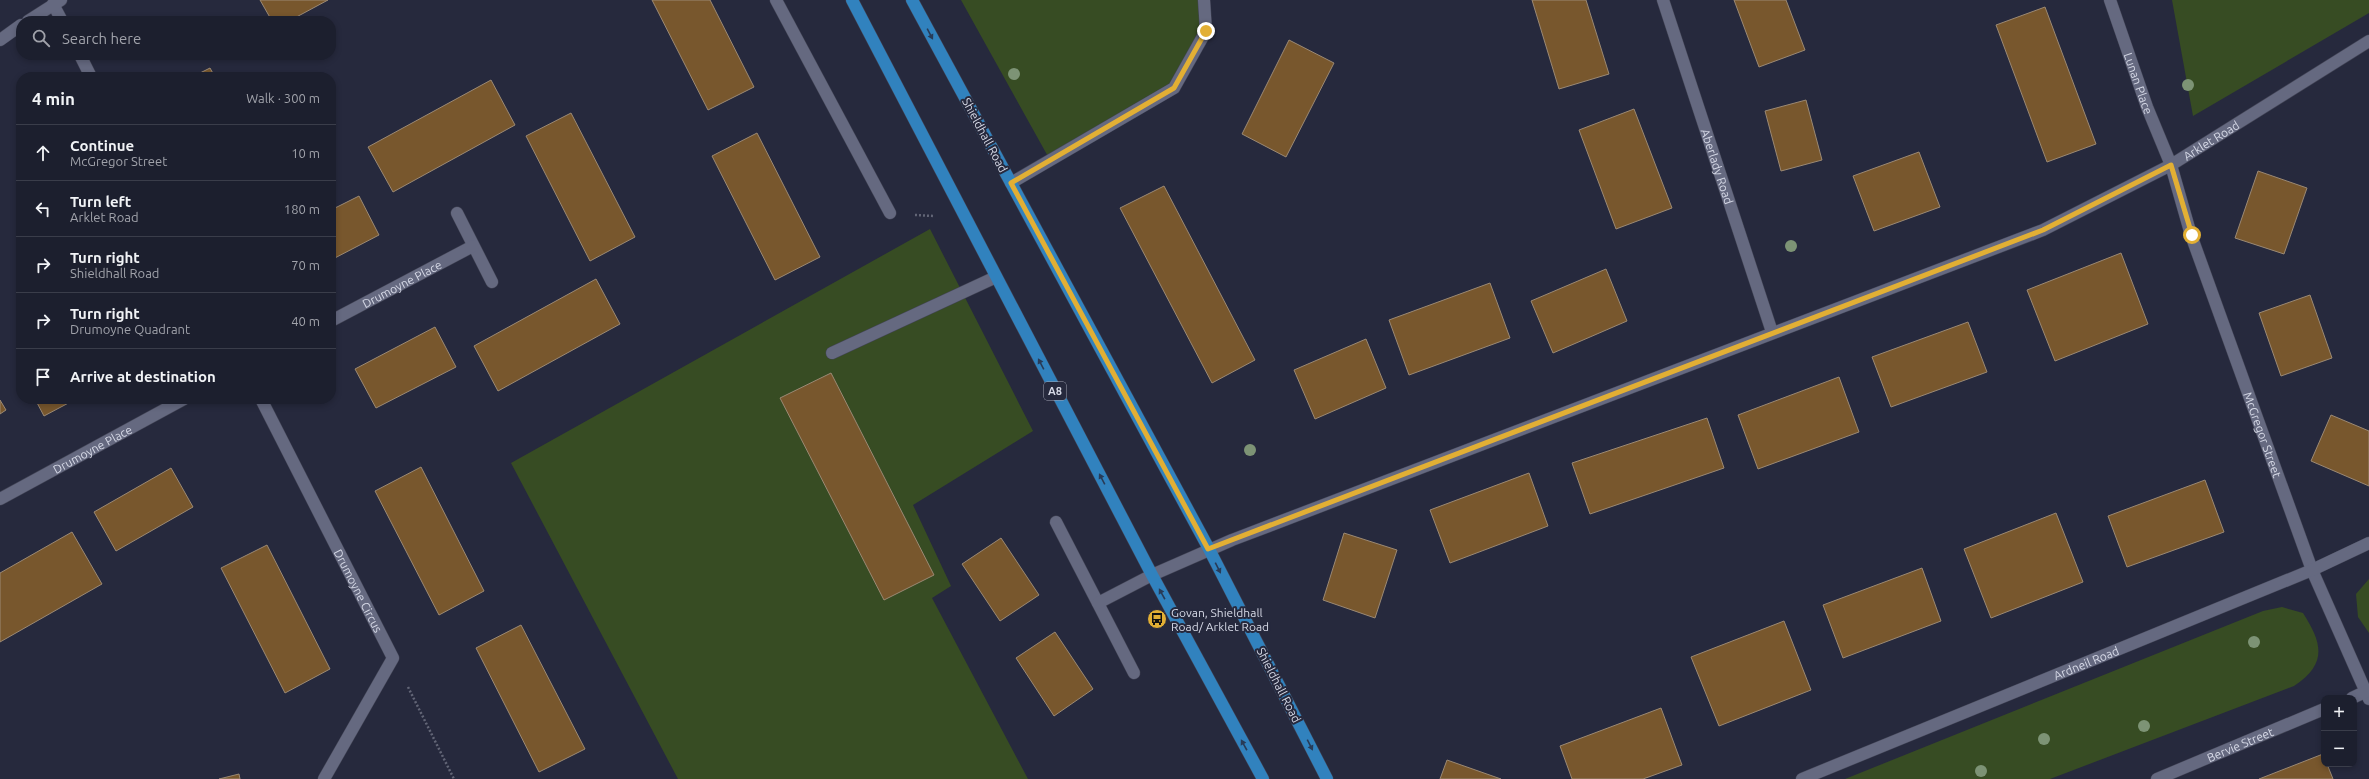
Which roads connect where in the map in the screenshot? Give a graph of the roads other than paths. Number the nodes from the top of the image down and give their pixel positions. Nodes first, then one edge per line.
1 (776, 0) edge
2 (852, 0) edge
3 (912, 0) edge
4 (1204, 0) edge
5 (1663, 0) edge
6 (2110, 0) edge
7 (57, 2) edge
8 (36, 16) edge
9 (61, 16) edge
10 (16, 29) edge
11 (0, 40) edge
12 (2369, 41) edge
13 (82, 60) edge
14 (88, 72) edge
15 (2171, 165) junction
16 (1011, 183) junction
17 (457, 213) dead end
18 (890, 213) road end
19 (473, 246) junction
20 (996, 277) junction
21 (492, 282) dead end
22 (336, 318) edge
23 (1772, 332) junction
24 (832, 354) dead end
25 (175, 404) edge
26 (264, 404) edge
27 (0, 499) edge
28 (1056, 522) dead end
29 (2369, 543) edge
30 (1208, 549) junction
31 (2312, 570) junction
32 (1152, 575) junction
33 (1098, 603) junction
34 (1134, 673) dead end
35 (2368, 694) edge
36 (2357, 697) edge
37 (2321, 710) edge
38 (324, 779) edge
39 (1263, 779) edge
40 (1327, 779) edge
41 (1802, 779) edge
42 (2157, 779) edge

1 - 18 street
2 - 20 main road, A8
3 -> 16 main road, Shieldhall Road
4 - 16 street
5 - 23 street, Aberlady Road
6 - 15 street, Lunan Place
7 - 8 street
7 - 9 street
10 - 11 street
12 - 15 street, Arklet Road
13 - 14 street
15 - 23 street, Arklet Road
15 - 31 street, McGregor Street
16 - 30 main road, Shieldhall Road
17 - 19 street
19 - 21 street
19 - 22 street, Drumoyne Place
20 - 24 street
32 -> 20 main road, A8
23 - 30 street, Arklet Road
25 - 27 street, Drumoyne Place
26 - 38 street, Drumoyne Circus
28 - 33 street
29 - 31 street, Ardneil Road
30 - 32 street, Arklet Road
30 -> 40 main road, Shieldhall Road
31 - 35 street, McGregor Street
31 - 41 street, Ardneil Road
32 - 33 street, Arklet Road
39 -> 32 main road, A8
33 - 34 street
35 - 36 street
37 - 42 street, Bervie Street

